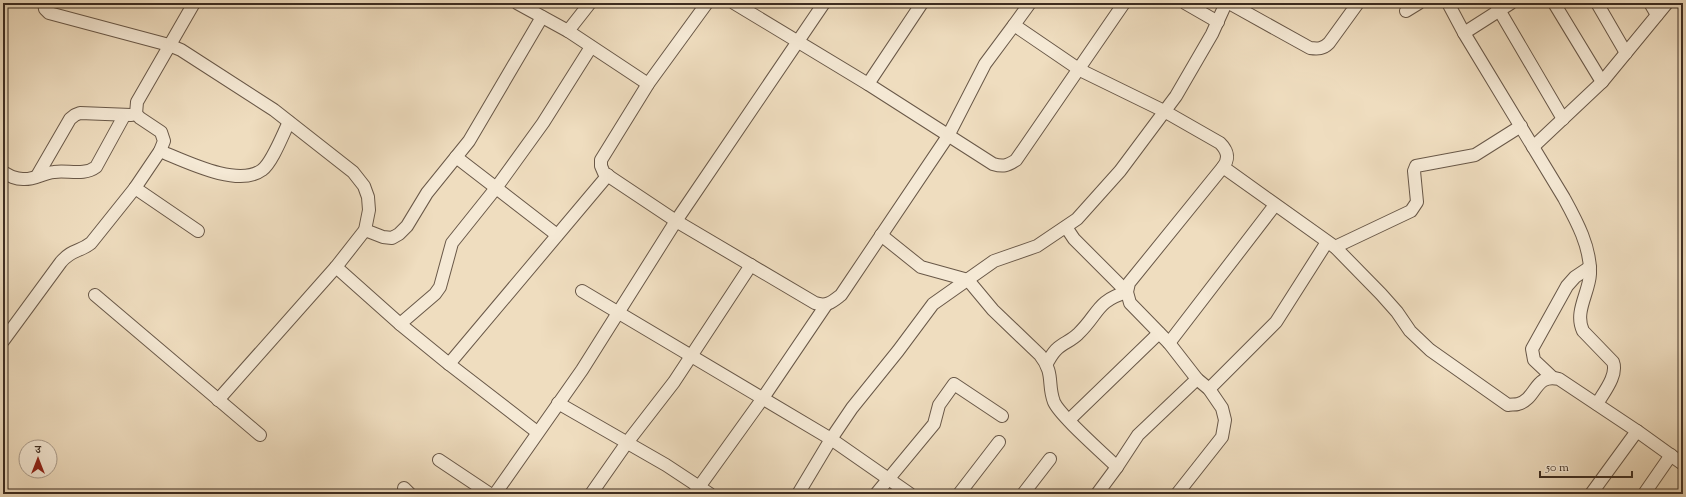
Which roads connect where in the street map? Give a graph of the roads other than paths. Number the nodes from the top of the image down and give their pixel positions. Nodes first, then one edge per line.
1 (44, 3) edge
2 (194, 3) edge
3 (517, 3) edge
4 (590, 3) edge
5 (707, 3) edge
6 (734, 3) edge
7 (824, 3) edge
8 (922, 3) edge
9 (1030, 3) edge
10 (1124, 3) edge
11 (1185, 3) edge
12 (1228, 3) edge
13 (1358, 3) edge
14 (1419, 3) edge
15 (1448, 3) edge
16 (1511, 3) edge
17 (1554, 3) edge
18 (1597, 3) edge
19 (1650, 3) edge
20 (1667, 3) edge
21 (1498, 6) edge
22 (1406, 11) dead end
23 (1657, 15) junction
24 (542, 17) junction
25 (1218, 22) junction
26 (1014, 25) junction
27 (568, 31) junction
28 (1464, 32) junction
29 (797, 41) junction
30 (169, 45) junction
31 (591, 47) junction
32 (1626, 53) junction
33 (1080, 70) junction
34 (1602, 82) junction
35 (648, 84) junction
36 (868, 84) junction
37 (1164, 112) junction
38 (136, 114) junction
39 (124, 116) junction
40 (1563, 119) junction
41 (289, 122) junction
42 (1520, 126) junction
43 (948, 136) junction
44 (1533, 147) junction
45 (160, 151) junction
46 (456, 157) junction
47 (1223, 167) junction
48 (3, 172) edge
49 (37, 176) junction
50 (608, 176) junction
51 (135, 188) junction
52 (496, 188) junction
53 (1275, 205) junction
54 (676, 222) junction
55 (1066, 227) junction
56 (364, 230) junction
57 (198, 231) dead end
58 (557, 235) junction
59 (881, 235) junction
60 (1331, 244) junction
61 (751, 265) junction
62 (336, 267) junction
63 (1590, 267) junction
64 (968, 280) junction
65 (582, 291) dead end
66 (1127, 292) junction
67 (95, 295) dead end
68 (826, 304) junction
69 (619, 313) junction
70 (400, 324) junction
71 (1159, 333) junction
72 (3, 341) edge
73 (1169, 343) junction
74 (691, 355) junction
75 (1047, 363) junction
76 (449, 364) junction
77 (1551, 376) junction
78 (1197, 379) junction
79 (1209, 389) junction
80 (763, 398) junction
81 (218, 400) junction
82 (558, 403) junction
83 (1597, 404) junction
84 (1002, 416) dead end
85 (1069, 420) junction
86 (1637, 431) junction
87 (537, 432) junction
88 (260, 435) dead end
89 (831, 439) junction
90 (999, 442) dead end
91 (626, 444) junction
92 (1671, 455) junction
93 (1050, 459) dead end
94 (439, 460) dead end
95 (1683, 464) edge
96 (1117, 467) junction
97 (888, 478) junction
98 (696, 491) edge
99 (490, 494) edge
100 (495, 494) edge
101 (591, 494) edge
102 (710, 494) edge
103 (798, 494) edge
104 (876, 494) edge
105 (910, 494) edge
106 (958, 494) edge
107 (1023, 494) edge
108 (1097, 494) edge
109 (1177, 494) edge
110 (1591, 494) edge
111 (1644, 494) edge

1 - 30 street
2 - 30 street
3 - 24 street
4 - 27 street
5 - 35 street
6 - 29 street
7 - 29 street
8 - 36 street
9 - 26 street
10 - 33 street
11 - 25 street
12 - 13 street
12 - 25 street
14 - 22 street
15 - 28 street
16 - 21 street
17 - 34 street
18 - 32 street
19 - 23 street
20 - 23 street
21 - 28 street
21 - 40 street
23 - 32 street
24 - 27 street
24 - 46 street
25 - 37 street
26 - 33 street
26 - 43 street
27 - 31 street
28 - 42 street
29 - 36 street
29 - 54 street
30 - 38 street
30 - 41 street
31 - 35 street
31 - 52 street
32 - 34 street
33 - 37 street
33 - 43 street
34 - 40 street
35 - 50 street
36 - 43 street
37 - 47 street
37 - 55 street
38 - 39 street
38 - 45 street
39 - 49 street
39 - 49 street
40 - 44 street
41 - 45 street
41 - 56 street
42 - 44 street
42 - 60 street
43 - 59 street
44 - 63 street
45 - 51 street
46 - 52 street
46 - 56 street
47 - 53 street
47 - 66 street
48 - 49 street
50 - 54 street
50 - 58 street
51 - 57 street
51 - 72 street
52 - 58 street
52 - 70 street
53 - 60 street
53 - 73 street
54 - 61 street
54 - 69 street
55 - 64 street
55 - 66 street
56 - 62 street
58 - 76 street
59 - 64 street
59 - 68 street
60 - 77 street
60 - 79 street
61 - 68 street
61 - 74 street
62 - 70 street
62 - 81 street
63 - 77 street
63 - 83 street
64 - 75 street
64 - 89 street
65 - 69 street
66 - 71 street
66 - 75 street
67 - 81 street
68 - 80 street
69 - 74 street
69 - 82 street
70 - 76 street
71 - 73 street
71 - 85 street
73 - 78 street
74 - 80 street
74 - 91 street
75 - 85 street
76 - 87 street
77 - 83 street
78 - 79 street
78 - 96 street
79 - 109 street
80 - 89 street
80 - 98 street
81 - 88 street
82 - 87 street
82 - 91 street
83 - 86 street
84 - 97 street
85 - 96 street
86 - 92 street
86 - 110 street
87 - 100 street
89 - 97 street
89 - 103 street
90 - 106 street
91 - 98 street
91 - 101 street
92 - 95 street
92 - 111 street
93 - 107 street
94 - 99 street
96 - 108 street
97 - 104 street
97 - 105 street
98 - 102 street

